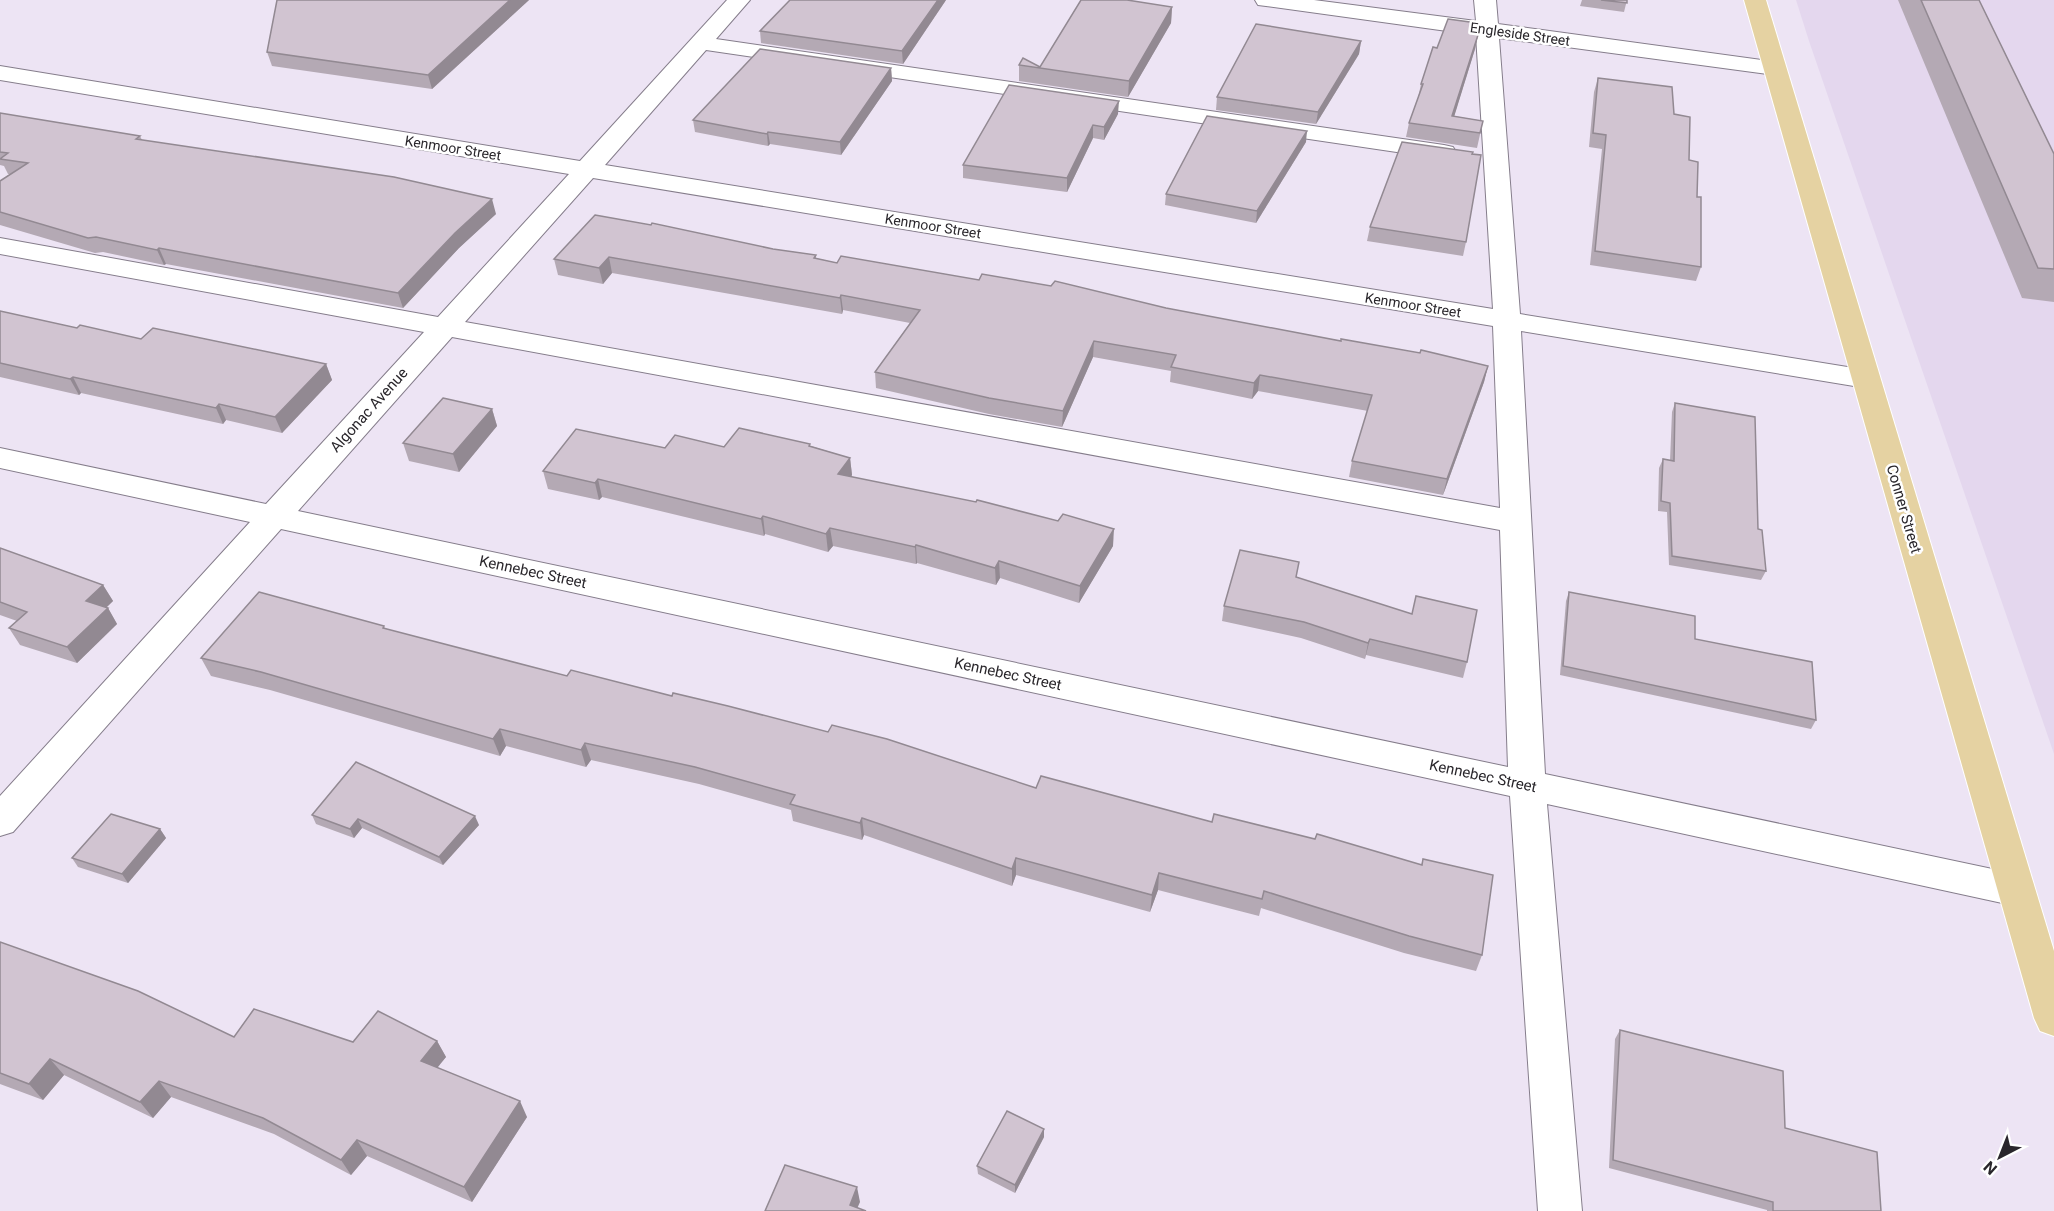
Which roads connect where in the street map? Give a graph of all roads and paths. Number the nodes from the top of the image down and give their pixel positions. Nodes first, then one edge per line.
1 (739, 0) edge
2 (1266, 0) edge
3 (1755, 0) edge
4 (1486, 15) edge
5 (700, 43) junction
6 (1775, 68) junction
7 (0, 73) edge
8 (1477, 157) junction
9 (586, 170) junction
10 (0, 246) edge
11 (1507, 320) junction
12 (445, 327) junction
13 (1866, 379) junction
14 (0, 458) edge
15 (274, 516) junction
16 (1516, 522) junction
17 (1527, 785) junction
18 (0, 820) edge
19 (2016, 890) junction
20 (2054, 1018) edge
21 (1560, 1211) edge

1 - 5 street, Algonac Avenue
2 - 4 street, Engleside Street
3 - 6 main road, Conner Street
4 - 6 street, Engleside Street
4 - 8 street
5 - 8 street
5 - 9 street, Algonac Avenue
6 - 13 main road, Conner Street
7 - 9 street, Kenmoor Street
8 - 11 street
9 - 11 street, Kenmoor Street
9 - 12 street, Algonac Avenue
10 - 12 street
11 - 13 street, Kenmoor Street
11 - 16 street
12 - 15 street, Algonac Avenue
12 - 16 street
13 - 19 main road, Conner Street
14 - 15 street, Kennebec Street
15 - 17 street, Kennebec Street
15 - 18 street, Algonac Avenue
16 - 17 street
17 - 19 street, Kennebec Street
17 - 21 street
19 - 20 main road, Conner Street

